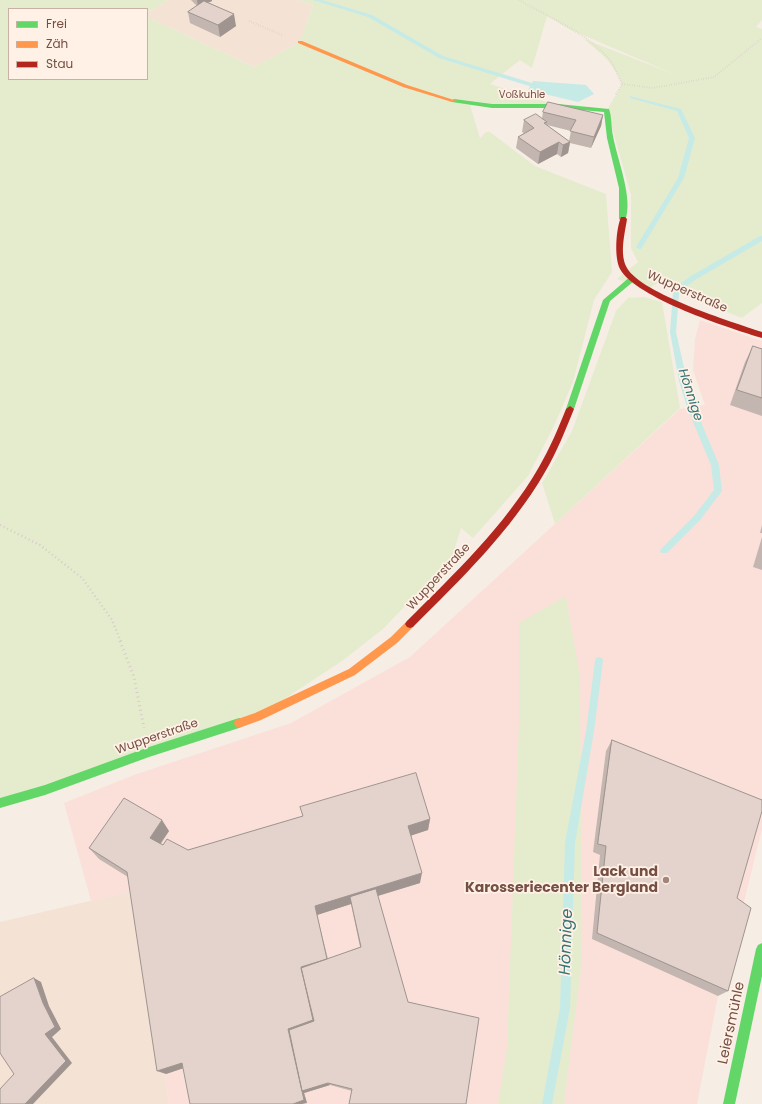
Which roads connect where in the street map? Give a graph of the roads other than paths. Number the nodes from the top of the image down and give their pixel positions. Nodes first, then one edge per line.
1 (300, 42) road end
2 (631, 279) junction
3 (762, 335) edge
4 (0, 803) edge
5 (762, 949) edge
6 (729, 1104) edge

1 - 2 street, Voßkuhle
2 - 3 street, Wupperstraße
2 - 4 street, Wupperstraße
5 - 6 street, Leiersmühle

